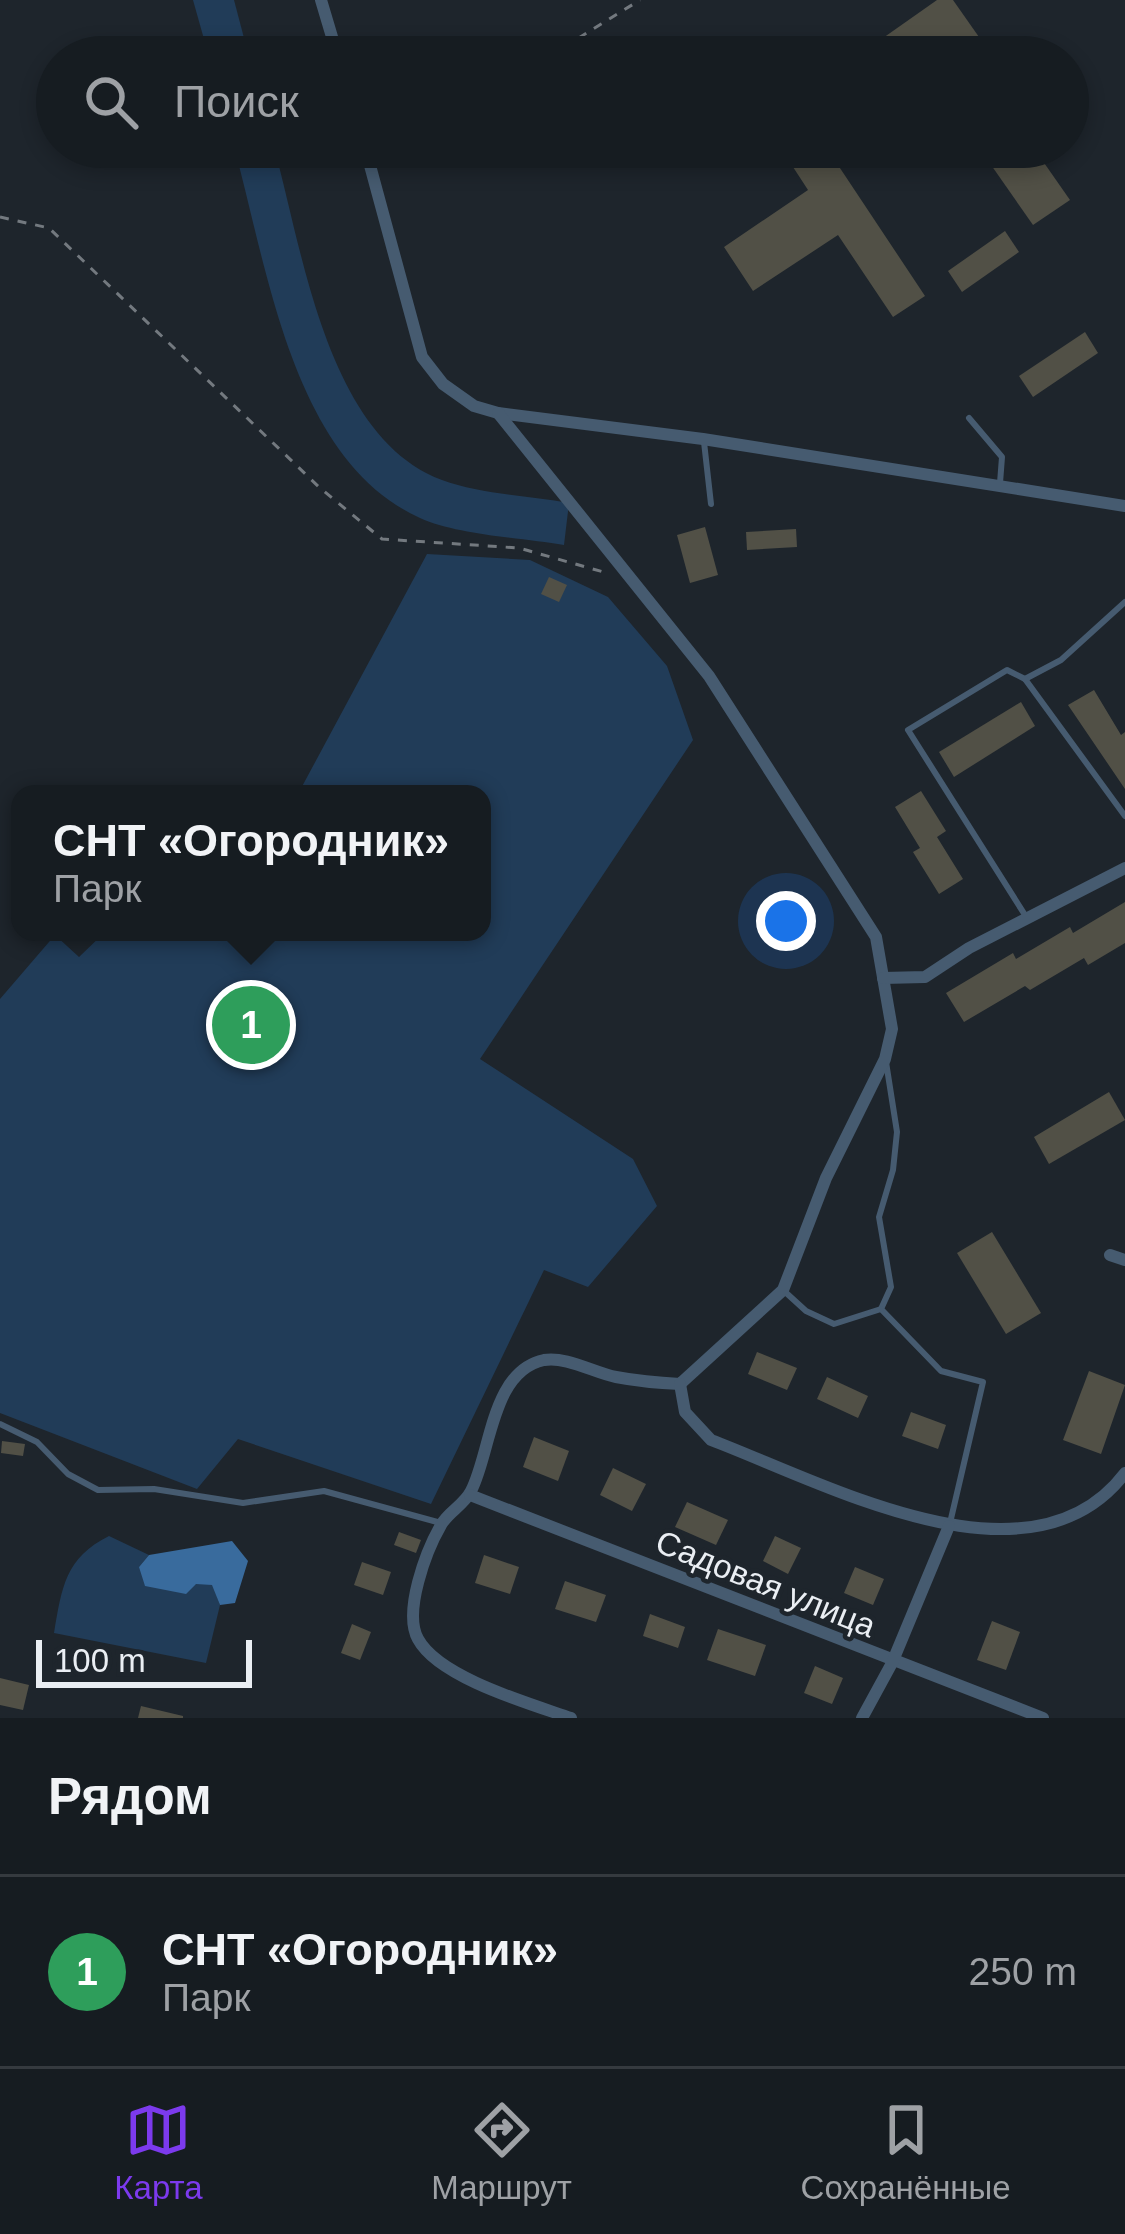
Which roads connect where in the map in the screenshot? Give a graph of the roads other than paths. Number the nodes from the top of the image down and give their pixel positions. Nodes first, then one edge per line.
1 (322, 0) edge
2 (332, 36) edge
3 (371, 168) edge
4 (498, 413) junction
5 (969, 418) dead end
6 (704, 439) junction
7 (1000, 486) junction
8 (711, 504) dead end
9 (1125, 506) edge
10 (1125, 602) edge
11 (1025, 680) junction
12 (1125, 816) edge
13 (1125, 868) edge
14 (1028, 918) junction
15 (883, 978) junction
16 (885, 1059) junction
17 (1110, 1255) dead end
18 (1125, 1260) edge
19 (783, 1290) junction
20 (881, 1309) junction
21 (680, 1384) junction
22 (0, 1424) edge
23 (1125, 1473) edge
24 (470, 1495) junction
25 (441, 1523) junction
26 (949, 1526) junction
27 (892, 1663) junction
28 (571, 1718) edge
29 (862, 1718) edge
30 (1043, 1718) edge

1 - 2 street
3 - 4 street
4 - 6 street
4 - 15 street
5 - 7 lane
6 - 7 street
6 - 8 lane
7 - 9 street
10 - 11 lane
11 - 12 lane
11 - 14 lane
13 - 14 street
14 - 15 street
15 - 16 street
16 - 19 street
16 - 20 lane
17 - 18 street
19 - 20 lane
19 - 21 street
20 - 26 lane
21 - 24 street
21 - 26 street
22 - 25 lane
23 - 26 street
24 - 25 street
24 - 27 street, Садовая улица
25 - 28 street
26 - 27 street
27 - 29 street
27 - 30 street, Садовая улица

